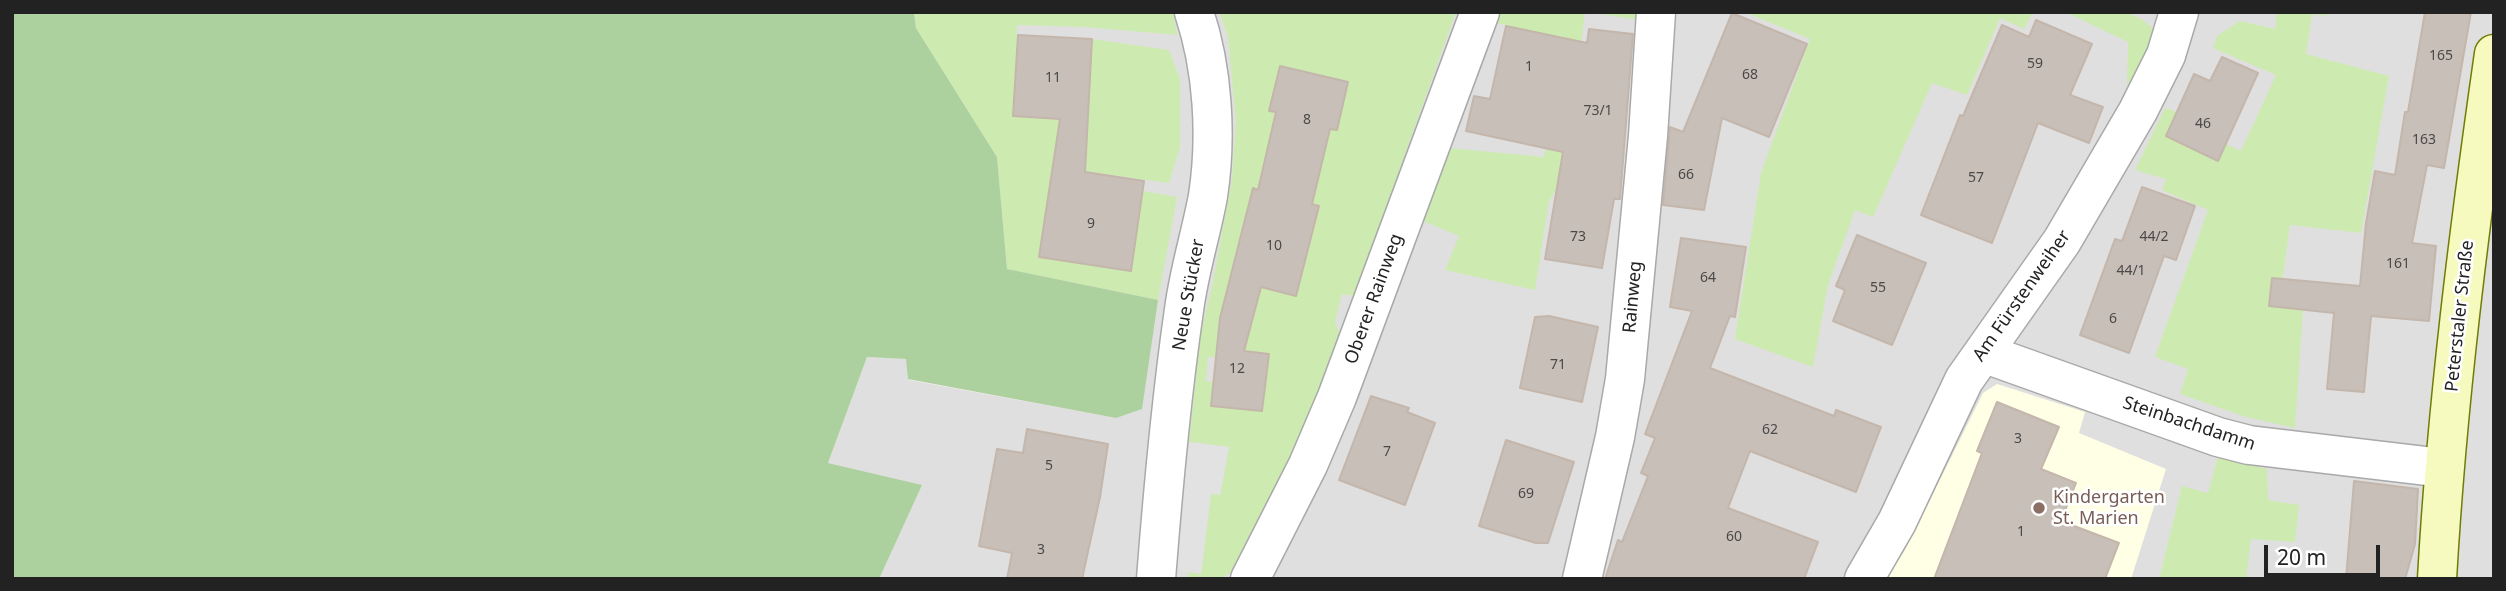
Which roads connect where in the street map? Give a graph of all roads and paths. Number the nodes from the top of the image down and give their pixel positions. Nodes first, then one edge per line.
1 (1194, 12) edge
2 (1480, 12) edge
3 (1656, 12) edge
4 (2179, 12) edge
5 (2494, 54) edge
6 (1983, 354) junction
7 (2444, 468) junction
8 (1156, 579) edge
9 (1250, 579) edge
10 (1582, 579) edge
11 (1864, 579) edge
12 (2437, 579) edge

1 - 8 street, Neue Stücker
2 - 9 street, Oberer Rainweg
3 - 10 street, Rainweg
4 - 6 street, Am Fürstenweiher
5 - 7 main road, Peterstaler Straße
6 - 7 street, Steinbachdamm
6 - 11 street, Am Fürstenweiher
7 - 12 main road, Peterstaler Straße

